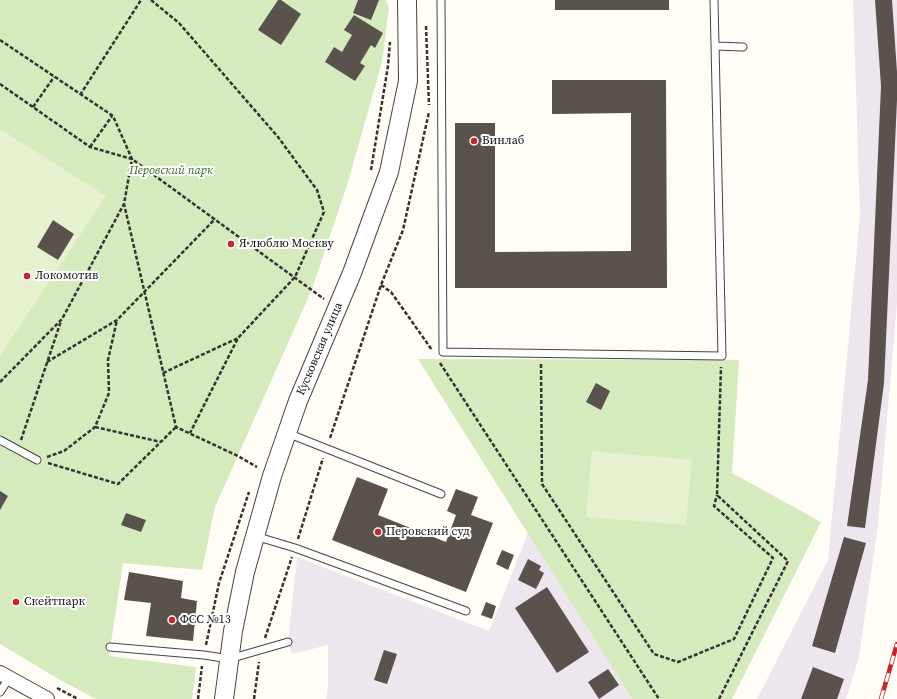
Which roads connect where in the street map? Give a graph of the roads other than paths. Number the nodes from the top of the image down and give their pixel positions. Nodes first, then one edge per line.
1 (406, 0) edge
2 (441, 0) edge
3 (714, 0) edge
4 (715, 46) junction
5 (744, 47) dead end
6 (287, 433) junction
7 (0, 440) edge
8 (37, 460) road end
9 (441, 494) dead end
10 (255, 536) junction
11 (466, 611) dead end
12 (288, 642) dead end
13 (110, 647) dead end
14 (230, 659) junction
15 (5, 675) edge
16 (0, 692) edge
17 (47, 699) edge
18 (224, 699) edge

1 - 6 street, Кусковская улица
2 - 4 lane
3 - 4 lane
4 - 5 lane
6 - 9 lane
6 - 10 street, Кусковская улица
7 - 8 lane
10 - 11 lane
10 - 14 street, Кусковская улица
12 - 14 lane
13 - 14 lane
14 - 18 street, Кусковская улица
15 - 16 lane
15 - 17 street

